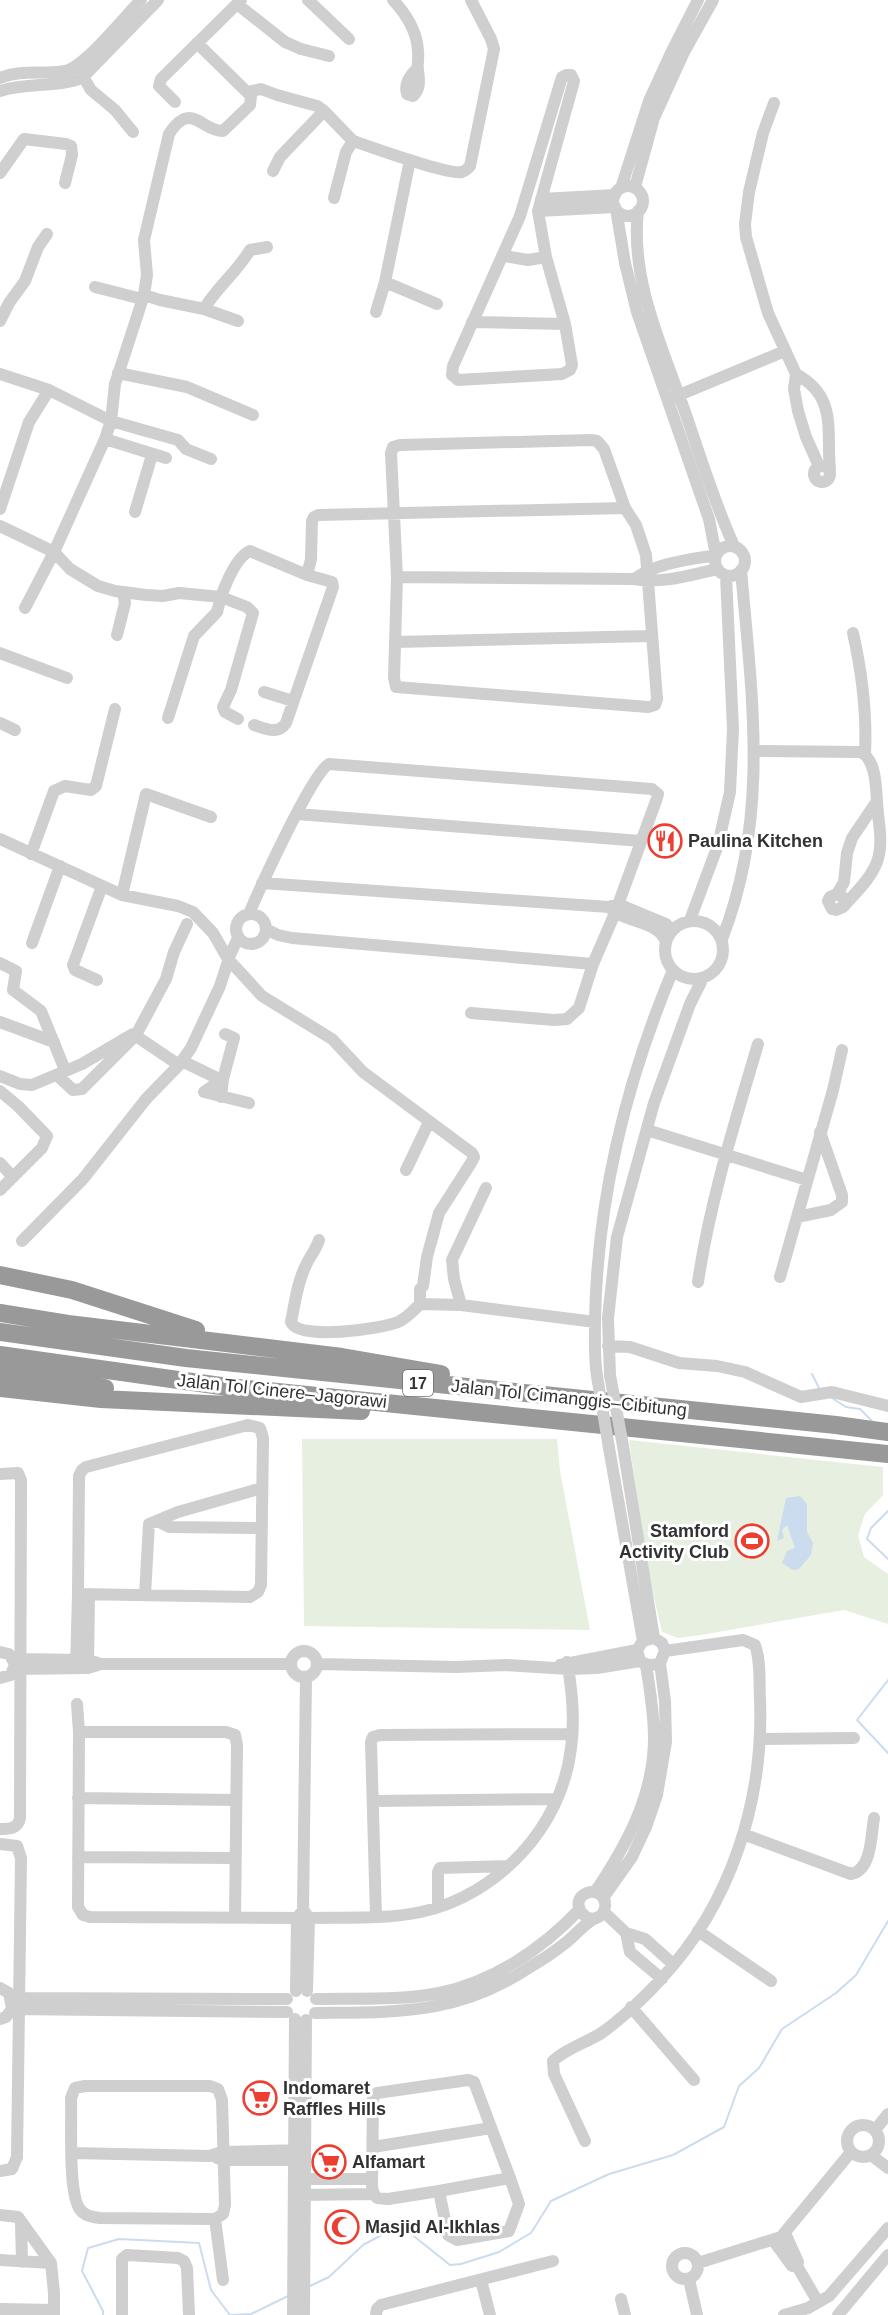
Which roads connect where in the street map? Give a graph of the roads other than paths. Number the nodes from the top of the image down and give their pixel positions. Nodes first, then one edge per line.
1 (158, 0) edge
2 (308, 0) edge
3 (393, 0) edge
4 (471, 0) edge
5 (698, 0) edge
6 (713, 0) edge
7 (239, 2) edge
8 (141, 3) edge
9 (349, 39) dead end
10 (197, 43) junction
11 (329, 56) dead end
12 (77, 65) junction
13 (417, 69) dead end
14 (0, 78) edge
15 (82, 78) junction
16 (0, 91) edge
17 (248, 92) junction
18 (175, 102) dead end
19 (774, 103) dead end
20 (324, 111) junction
21 (134, 132) dead end
22 (353, 141) junction
23 (410, 160) junction
24 (273, 171) dead end
25 (0, 173) edge
26 (65, 183) dead end
27 (635, 188) junction
28 (334, 198) dead end
29 (617, 200) junction
30 (539, 205) junction
31 (638, 211) junction
32 (46, 234) dead end
33 (267, 247) dead end
34 (504, 256) junction
35 (546, 257) junction
36 (385, 282) junction
37 (95, 287) dead end
38 (143, 297) junction
39 (436, 304) dead end
40 (204, 309) junction
41 (376, 312) dead end
42 (0, 321) edge
43 (238, 321) dead end
44 (472, 322) junction
45 (565, 324) junction
46 (784, 351) junction
47 (118, 373) junction
48 (0, 374) edge
49 (796, 374) junction
50 (48, 390) junction
51 (673, 397) junction
52 (253, 415) dead end
53 (111, 422) junction
54 (105, 439) junction
55 (828, 449) junction
56 (813, 453) junction
57 (152, 454) junction
58 (166, 458) dead end
59 (211, 459) dead end
60 (625, 508) junction
61 (0, 509) edge
62 (135, 512) dead end
63 (394, 512) junction
64 (0, 526) edge
65 (734, 546) junction
66 (54, 552) junction
67 (716, 555) junction
68 (741, 570) junction
69 (722, 573) junction
70 (307, 575) junction
71 (648, 576) junction
72 (397, 578) junction
73 (123, 593) junction
74 (221, 597) junction
75 (25, 608) dead end
76 (854, 633) dead end
77 (117, 635) dead end
78 (651, 636) junction
79 (396, 642) junction
80 (0, 652) edge
81 (67, 678) dead end
82 (264, 692) dead end
83 (293, 701) junction
84 (115, 709) dead end
85 (168, 718) dead end
86 (238, 719) dead end
87 (0, 723) edge
88 (254, 725) dead end
89 (15, 730) dead end
90 (755, 751) junction
91 (865, 754) junction
92 (877, 801) junction
93 (297, 814) junction
94 (211, 817) dead end
95 (0, 839) edge
96 (641, 841) junction
97 (32, 854) junction
98 (60, 866) junction
99 (844, 882) junction
100 (262, 883) junction
101 (102, 886) junction
102 (857, 891) junction
103 (122, 895) junction
104 (614, 908) junction
105 (249, 914) junction
106 (690, 920) junction
107 (187, 924) dead end
108 (266, 929) junction
109 (668, 937) junction
110 (238, 938) junction
111 (722, 939) junction
112 (32, 943) dead end
113 (228, 959) junction
114 (0, 963) edge
115 (592, 964) junction
116 (673, 970) junction
117 (703, 978) junction
118 (97, 980) dead end
119 (471, 1013) dead end
120 (0, 1022) edge
121 (225, 1034) dead end
122 (136, 1035) junction
123 (54, 1042) junction
124 (758, 1044) dead end
125 (842, 1050) dead end
126 (180, 1063) junction
127 (61, 1072) junction
128 (0, 1077) edge
129 (222, 1079) junction
130 (32, 1085) junction
131 (0, 1091) edge
132 (221, 1097) junction
133 (249, 1103) dead end
134 (18, 1106) junction
135 (429, 1122) junction
136 (647, 1130) junction
137 (820, 1132) junction
138 (725, 1155) junction
139 (0, 1163) edge
140 (406, 1170) dead end
141 (13, 1177) junction
142 (807, 1180) junction
143 (486, 1188) dead end
144 (0, 1190) edge
145 (797, 1217) junction
146 (319, 1240) dead end
147 (22, 1241) dead end
148 (0, 1275) edge
149 (780, 1277) dead end
150 (698, 1282) dead end
151 (420, 1304) junction
152 (461, 1305) junction
153 (0, 1313) edge
154 (596, 1322) junction
155 (0, 1332) edge
156 (241, 1344) junction
157 (608, 1346) junction
158 (0, 1354) edge
159 (0, 1370) edge
160 (0, 1388) edge
161 (591, 1400) junction
162 (195, 1404) junction
163 (888, 1406) edge
164 (564, 1420) junction
165 (888, 1432) edge
166 (888, 1454) edge
167 (0, 1474) edge
168 (262, 1488) junction
169 (157, 1521) junction
170 (262, 1528) junction
171 (84, 1594) junction
172 (145, 1595) junction
173 (644, 1651) junction
174 (0, 1652) edge
175 (663, 1657) junction
176 (17, 1664) junction
177 (86, 1664) junction
178 (291, 1664) junction
179 (318, 1664) junction
180 (568, 1666) junction
181 (306, 1677) junction
182 (0, 1678) edge
183 (76, 1704) dead end
184 (79, 1732) junction
185 (572, 1734) junction
186 (854, 1738) dead end
187 (760, 1739) junction
188 (78, 1798) junction
189 (556, 1799) junction
190 (236, 1800) junction
191 (372, 1801) junction
192 (874, 1818) dead end
193 (0, 1829) edge
194 (743, 1834) junction
195 (0, 1844) edge
196 (78, 1857) junction
197 (235, 1858) junction
198 (509, 1866) junction
199 (599, 1895) junction
200 (438, 1907) junction
201 (579, 1910) junction
202 (604, 1912) junction
203 (303, 1915) junction
204 (376, 1917) junction
205 (235, 1918) junction
206 (592, 1919) junction
207 (698, 1931) junction
208 (626, 1933) junction
209 (673, 1964) junction
210 (662, 1979) junction
211 (771, 1981) dead end
212 (0, 1988) edge
213 (15, 2003) junction
214 (301, 2005) junction
215 (631, 2007) junction
216 (0, 2019) edge
217 (694, 2080) dead end
218 (888, 2114) edge
219 (491, 2128) junction
220 (875, 2130) junction
221 (585, 2141) dead end
222 (373, 2147) junction
223 (879, 2150) edge
224 (851, 2152) junction
225 (73, 2153) junction
226 (300, 2155) junction
227 (223, 2156) junction
228 (888, 2168) edge
229 (0, 2171) edge
230 (510, 2178) junction
231 (300, 2179) junction
232 (372, 2179) junction
233 (439, 2191) junction
234 (374, 2194) junction
235 (300, 2195) junction
236 (0, 2215) edge
237 (215, 2219) junction
238 (21, 2223) junction
239 (888, 2228) edge
240 (785, 2233) junction
241 (773, 2240) junction
242 (888, 2254) edge
243 (0, 2260) edge
244 (553, 2261) dead end
245 (22, 2262) junction
246 (51, 2263) junction
247 (698, 2263) junction
248 (797, 2266) junction
249 (689, 2279) junction
250 (223, 2280) dead end
251 (481, 2280) junction
252 (621, 2299) dead end
253 (818, 2302) junction
254 (0, 2309) edge
255 (299, 2310) edge
256 (54, 2312) edge
257 (625, 2313) edge
258 (122, 2315) edge
259 (184, 2315) edge
260 (189, 2315) edge
261 (376, 2315) edge
262 (490, 2315) edge
263 (611, 2315) edge
264 (698, 2315) edge
265 (784, 2315) edge
266 (838, 2315) edge

1 - 8 street
2 - 9 street
3 - 13 street
4 - 23 street
5 - 29 street
6 - 27 street
7 - 10 street
7 - 11 street
8 - 12 street
8 - 15 street
10 - 17 street
10 - 18 street
12 - 14 street
12 - 15 street
15 - 16 street
15 - 21 street
17 - 20 street
17 - 38 street
19 - 46 street
20 - 22 street
20 - 24 street
22 - 23 street
22 - 28 street
23 - 36 street
25 - 26 street
27 - 29 street
27 - 31 street
29 - 30 street
29 - 31 street
29 - 51 street
30 - 34 street
30 - 35 street
31 - 51 street
32 - 42 street
33 - 40 street
34 - 35 street
34 - 44 street
35 - 45 street
36 - 39 street
36 - 41 street
37 - 38 street
38 - 40 street
38 - 47 street
40 - 43 street
44 - 45 street
44 - 45 street
46 - 49 street
46 - 51 street
47 - 52 street
47 - 53 street
48 - 50 street
49 - 55 street
49 - 56 street
50 - 53 street
50 - 61 street
51 - 65 street
51 - 67 street
53 - 54 street
53 - 59 street
54 - 57 street
54 - 66 street
55 - 56 street
55 - 56 street
57 - 58 street
57 - 62 street
60 - 63 street
60 - 63 street
60 - 71 street
63 - 70 street
63 - 72 street
64 - 66 street
65 - 67 street
65 - 68 street
66 - 73 street
66 - 75 street
67 - 69 street
67 - 71 street
68 - 69 street
68 - 90 street
69 - 71 street
69 - 106 street
70 - 74 street
70 - 83 street
71 - 72 street
71 - 78 street
72 - 79 street
73 - 74 street
73 - 77 street
74 - 85 street
74 - 86 street
76 - 91 street
78 - 79 street
78 - 79 street
80 - 81 street
82 - 83 street
83 - 88 street
84 - 97 street
87 - 89 street
90 - 91 street
90 - 111 street
91 - 92 street
92 - 99 street
92 - 102 street
93 - 96 street
93 - 96 street
93 - 100 street
94 - 103 street
95 - 97 street
96 - 104 street
97 - 98 street
98 - 101 street
98 - 112 street
99 - 102 street
99 - 102 street
100 - 104 street
100 - 105 street
101 - 103 street
101 - 118 street
103 - 113 street
104 - 109 street
104 - 115 street
105 - 108 street
105 - 110 street
106 - 109 street
106 - 111 street
107 - 122 street
108 - 110 street
108 - 115 street
109 - 116 street
110 - 113 street
111 - 117 street
113 - 126 street
113 - 135 street
114 - 123 street
115 - 119 street
116 - 117 street
116 - 154 street
117 - 136 street
120 - 123 street
121 - 129 street
122 - 126 street
122 - 127 street
122 - 127 street
123 - 127 street
124 - 138 street
125 - 137 street
126 - 129 street
126 - 147 street
127 - 130 street
128 - 130 street
129 - 132 street
129 - 132 street
130 - 134 street
131 - 134 street
132 - 133 street
134 - 141 street
135 - 140 street
135 - 151 street
136 - 138 street
136 - 157 street
137 - 142 street
137 - 145 street
138 - 142 street
138 - 150 street
139 - 141 street
141 - 144 street
142 - 145 street
143 - 152 street
145 - 149 street
146 - 151 street
148 - 156 highway
151 - 152 street
152 - 154 street
153 - 156 highway
154 - 173 street, bridge
155 - 161 highway, Jalan Tol Cimanggis–Cibitung / 17
156 - 161 highway
157 - 163 street
157 - 173 street, bridge
158 - 164 highway, Jalan Tol Cinere–Jagorawi / 17
159 - 162 highway
160 - 162 highway
161 - 165 highway, Jalan Tol Cimanggis–Cibitung / 17
162 - 164 highway
164 - 166 highway, Jalan Tol Cimanggis–Cibitung / 17
167 - 176 street
168 - 169 street
168 - 170 street
168 - 171 street
169 - 170 street
169 - 172 street
170 - 172 street
171 - 172 street
171 - 177 street
173 - 175 street
173 - 175 street
173 - 180 street
173 - 199 street
174 - 176 street
175 - 187 street
175 - 199 street
176 - 177 street
176 - 182 street
176 - 193 street
177 - 178 street
178 - 179 street
178 - 181 street
179 - 180 street
179 - 181 street
180 - 185 street
181 - 203 street
183 - 184 street
184 - 188 street
184 - 190 street
185 - 189 street
185 - 191 street
186 - 187 street
187 - 194 street
188 - 190 street
188 - 196 street
189 - 191 street
189 - 198 street
190 - 197 street
191 - 204 street
192 - 194 street
194 - 207 street
195 - 213 street
196 - 197 street
196 - 205 street
197 - 205 street
198 - 200 street
198 - 200 street
199 - 201 street
199 - 202 street
200 - 204 street
201 - 206 street
201 - 214 street
202 - 206 street
202 - 208 street
203 - 204 street
203 - 205 street
203 - 214 street
206 - 214 street
207 - 209 street
207 - 211 street
208 - 209 street
208 - 210 street
209 - 210 street
210 - 215 street
212 - 213 street
213 - 214 street
213 - 216 street
213 - 229 street
214 - 226 street
215 - 217 street
215 - 221 street
218 - 220 street
219 - 222 street
219 - 222 street
219 - 230 street
220 - 223 street
220 - 224 street
222 - 232 street
223 - 224 street
223 - 228 street
224 - 240 street
225 - 227 street
225 - 227 street
225 - 237 street
226 - 227 street
226 - 231 street
227 - 237 street
230 - 233 street
230 - 233 street
231 - 232 street
231 - 235 street
232 - 234 street
233 - 234 street
234 - 235 street
235 - 255 street
236 - 238 street
237 - 250 street
238 - 245 street
238 - 246 street
239 - 253 street
240 - 241 street
240 - 248 street
241 - 247 street
241 - 248 street
242 - 266 street
243 - 245 street
244 - 251 street
245 - 246 street
246 - 256 street
247 - 249 street
247 - 249 street
248 - 253 street
249 - 264 street
251 - 261 street
251 - 262 street
252 - 257 street
253 - 265 street
254 - 256 street
257 - 263 street
258 - 260 street
259 - 260 street

